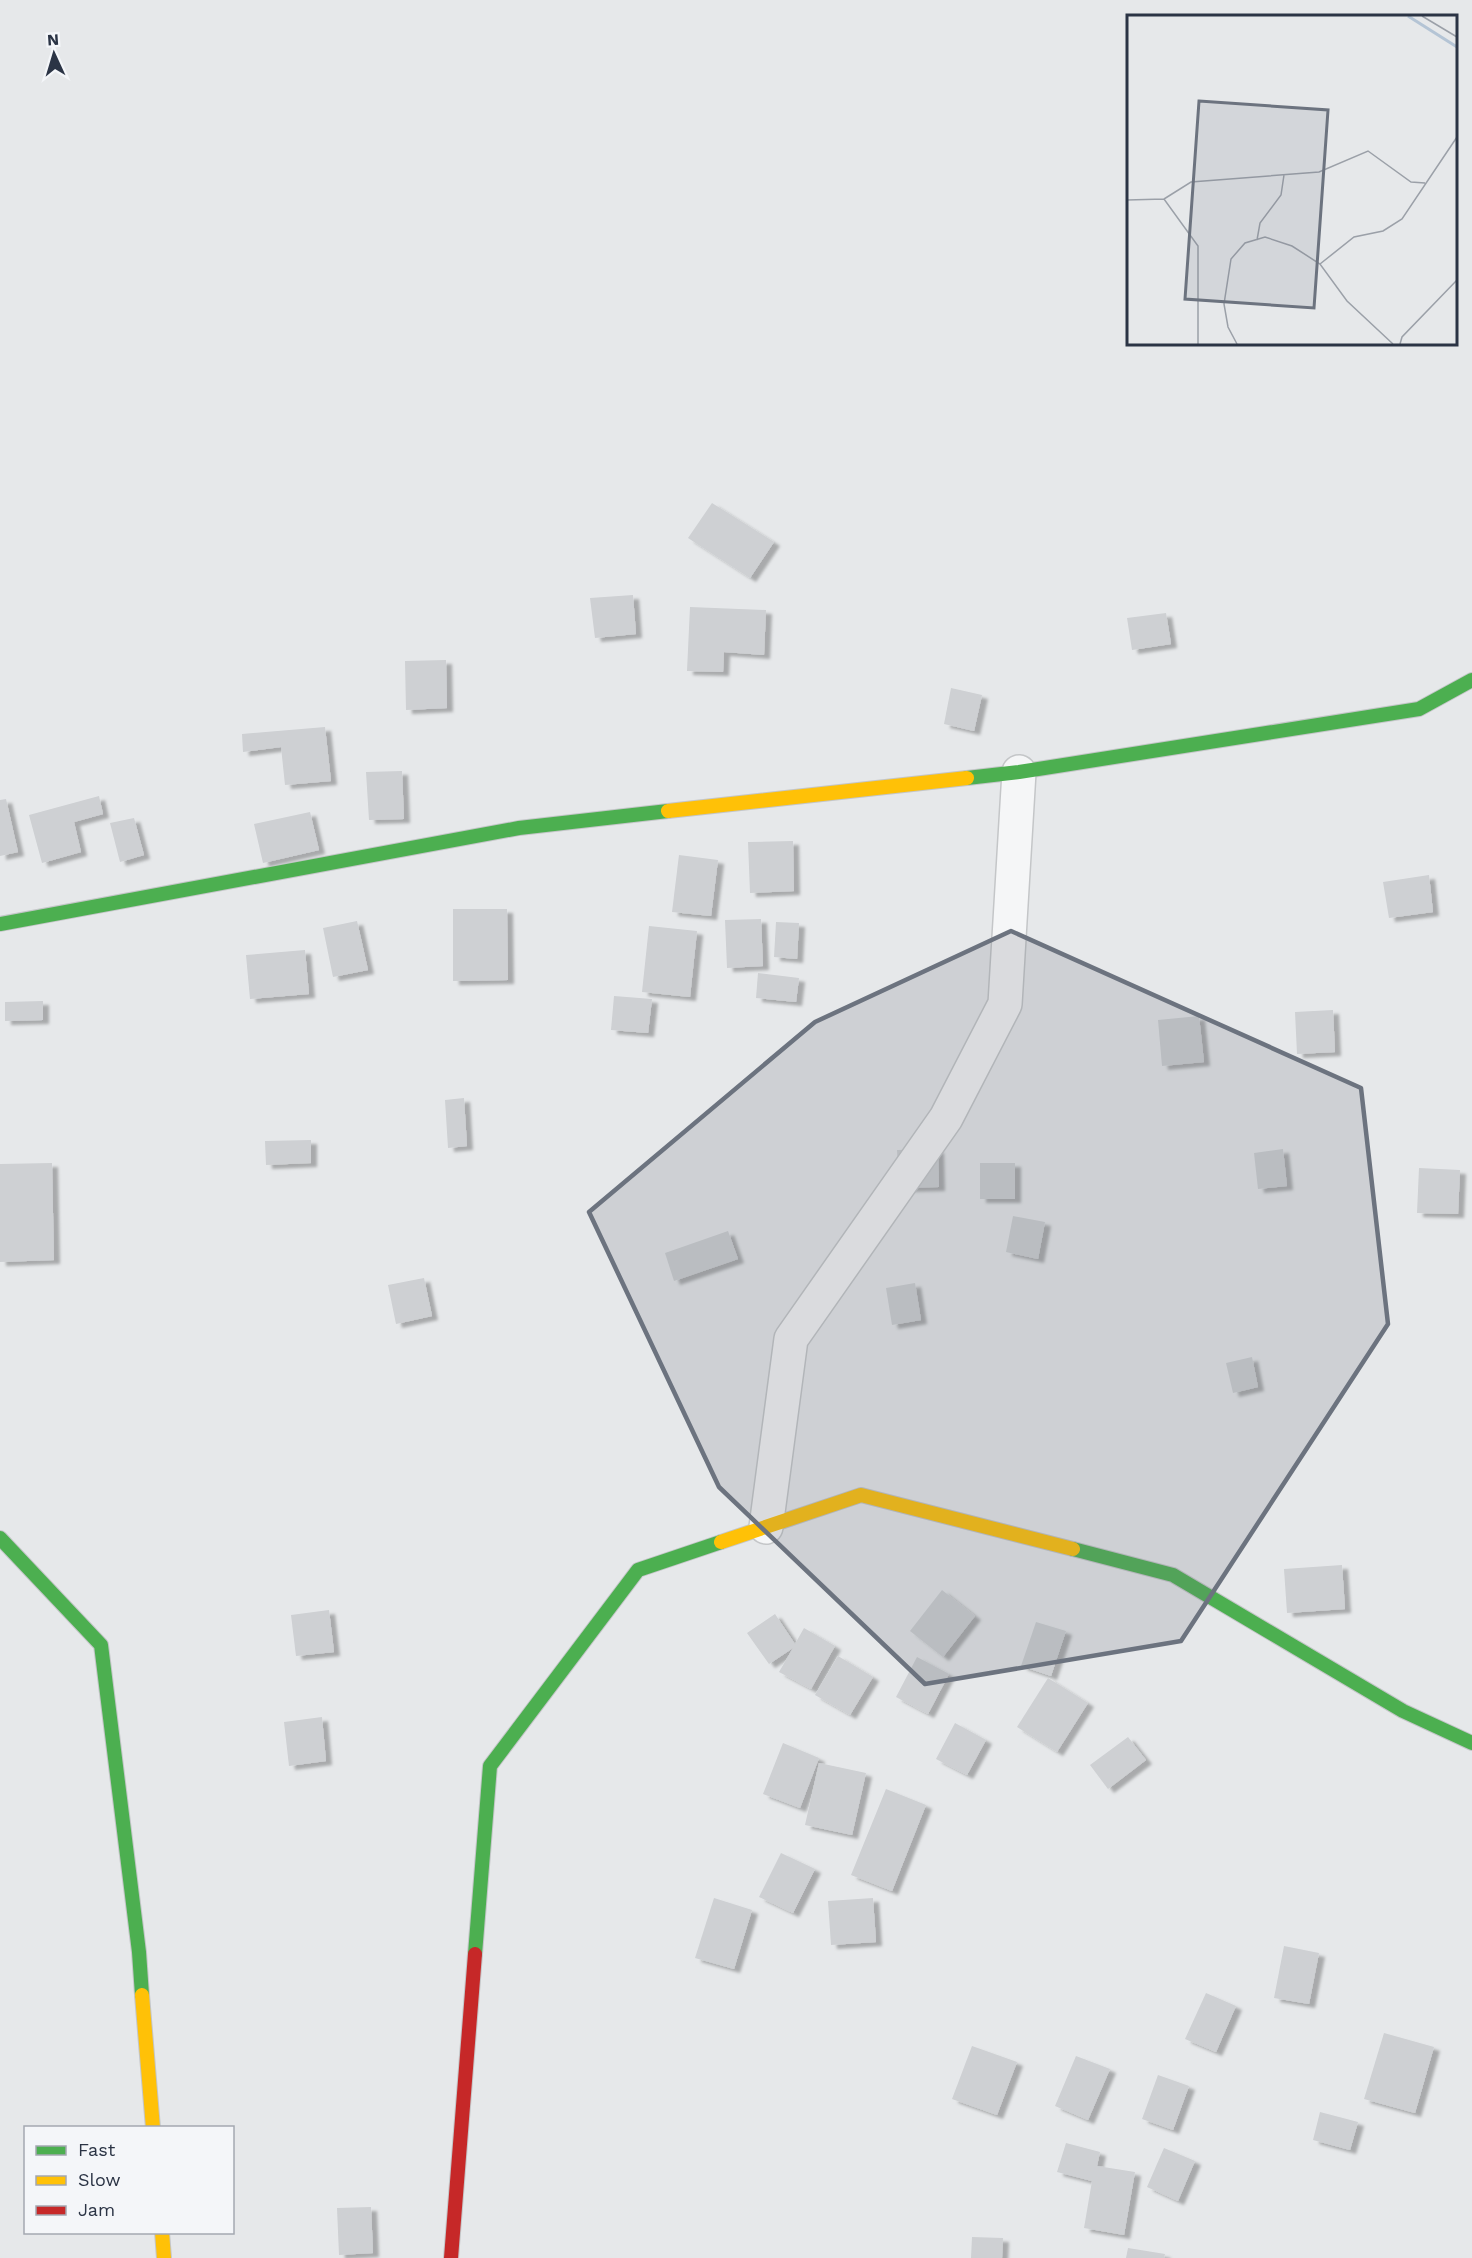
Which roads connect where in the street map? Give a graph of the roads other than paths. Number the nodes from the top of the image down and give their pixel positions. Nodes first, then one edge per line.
1 (1472, 680) edge
2 (1019, 772) junction
3 (0, 924) edge
4 (766, 1527) junction
5 (0, 1538) edge
6 (1472, 1743) edge
7 (153, 2126) edge
8 (162, 2234) edge
9 (164, 2258) edge
10 (451, 2258) edge

1 - 2 street
2 - 3 street
2 - 4 street
4 - 6 street
4 - 10 street
5 - 7 street
8 - 9 street

